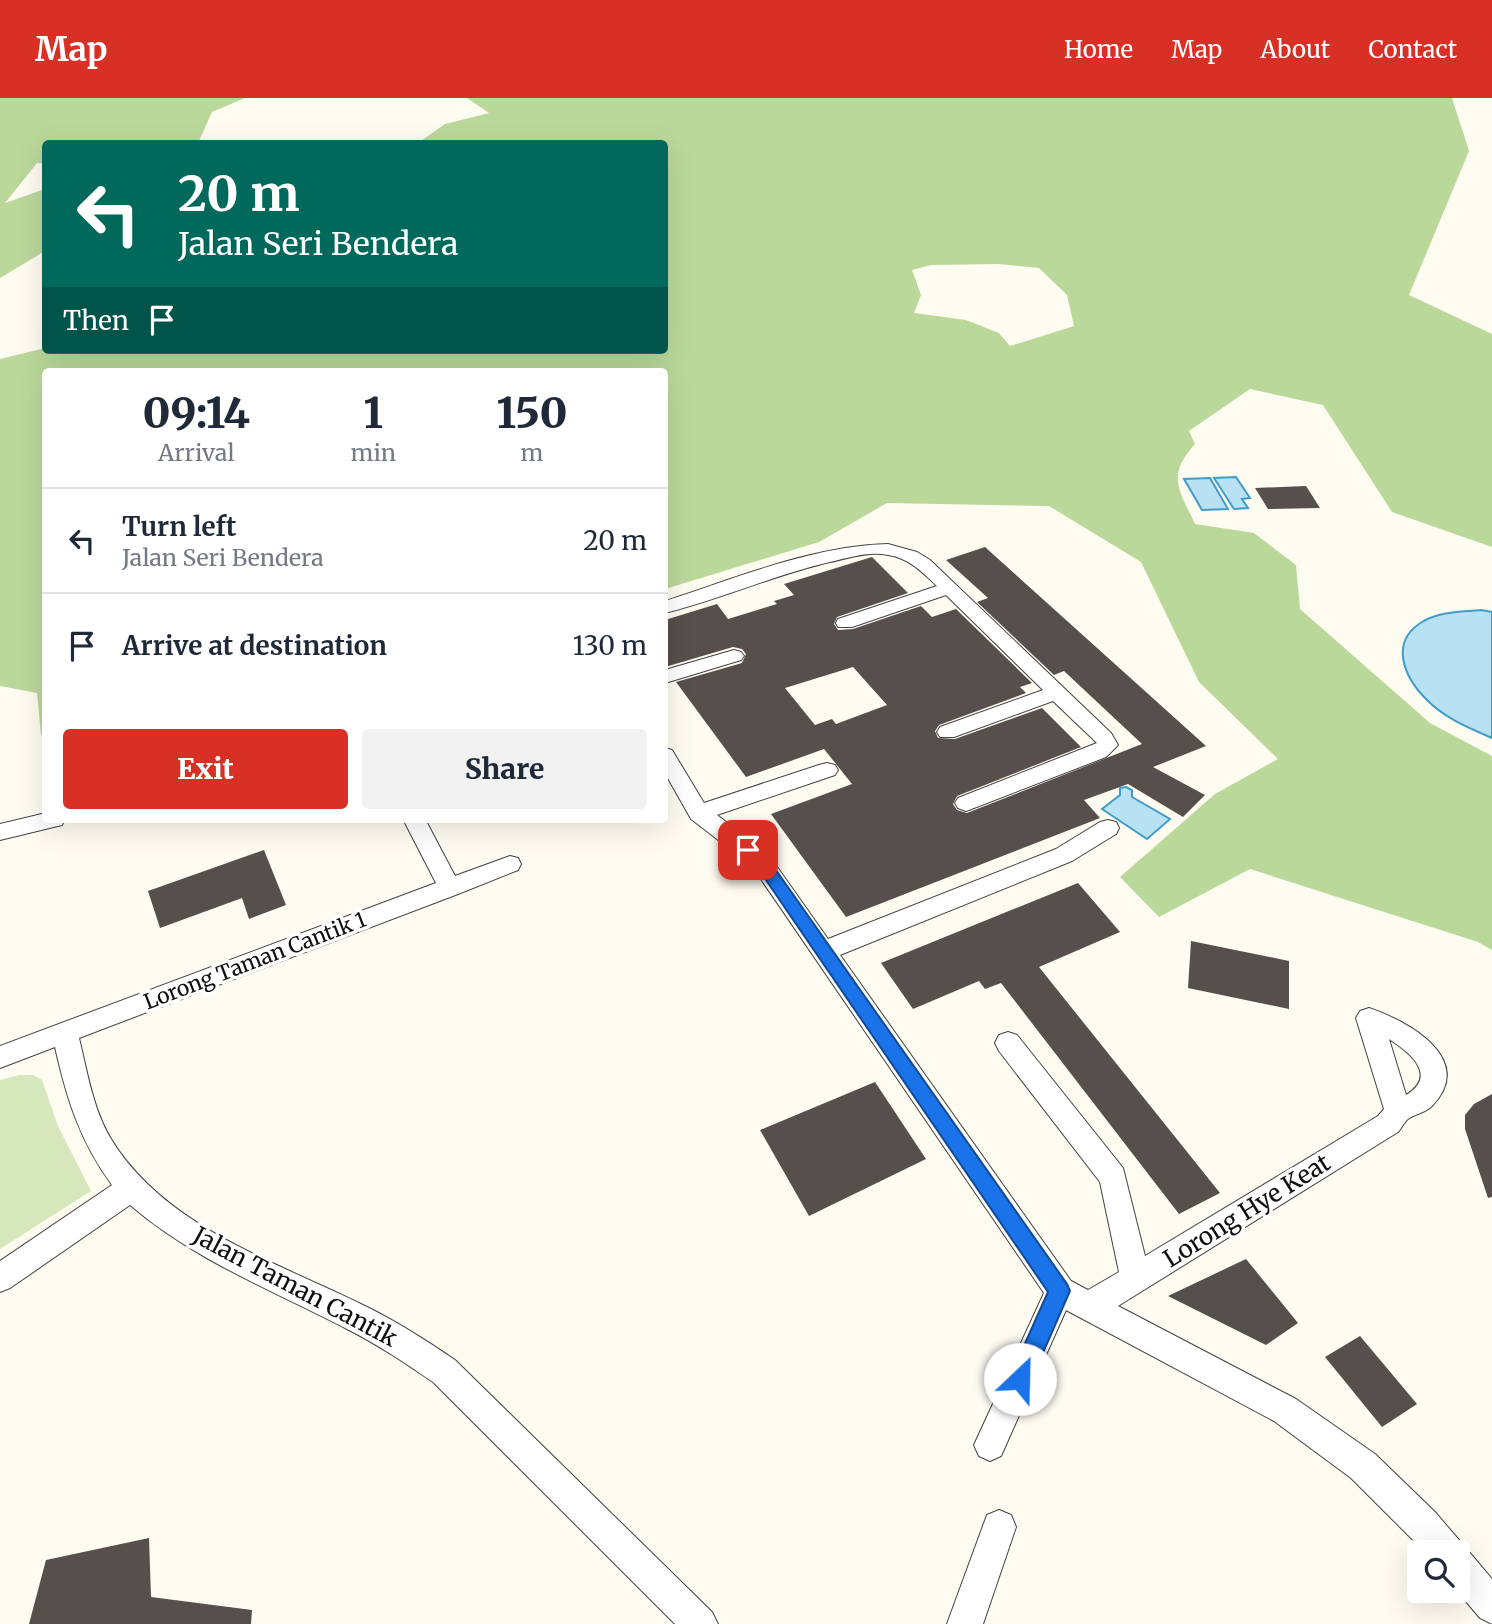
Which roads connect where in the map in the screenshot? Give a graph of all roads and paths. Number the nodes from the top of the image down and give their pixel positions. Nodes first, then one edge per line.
1 (950, 588) junction
2 (668, 606) edge
3 (845, 623) dead end
4 (734, 656) dead end
5 (668, 676) edge
6 (1057, 692) junction
7 (947, 732) dead end
8 (668, 760) edge
9 (827, 770) dead end
10 (966, 803) dead end
11 (699, 813) junction
12 (42, 822) edge
13 (416, 823) edge
14 (1108, 828) dead end
15 (0, 832) edge
16 (510, 864) dead end
17 (450, 888) junction
18 (822, 952) junction
19 (65, 1033) junction
20 (1008, 1043) dead end
21 (0, 1057) edge
22 (1398, 1111) dead end
23 (131, 1188) junction
24 (0, 1279) edge
25 (1135, 1280) junction
26 (1060, 1291) junction
27 (1090, 1306) junction
28 (990, 1445) dead end
29 (999, 1527) dead end
30 (1437, 1540) edge
31 (1470, 1579) edge
32 (1492, 1606) edge
33 (700, 1624) edge
34 (965, 1624) edge

1 - 2 street
1 - 3 street
1 - 6 street
4 - 5 street
6 - 7 street
6 - 10 street
8 - 11 street
9 - 11 street
11 - 18 street
12 - 15 street
13 - 17 street
14 - 18 street
16 - 17 street, Lorong Taman Cantik 1
17 - 19 street, Lorong Taman Cantik 1
18 - 26 street
19 - 21 street, Lorong Taman Cantik 1
19 - 23 street, Jalan Taman Cantik
20 - 25 street
22 - 25 street, Lorong Hye Keat
23 - 24 street
23 - 33 street, Jalan Taman Cantik
25 - 27 street, Lorong Hye Keat
26 - 27 street
26 - 28 street
27 - 30 street
29 - 34 street
31 - 32 street

